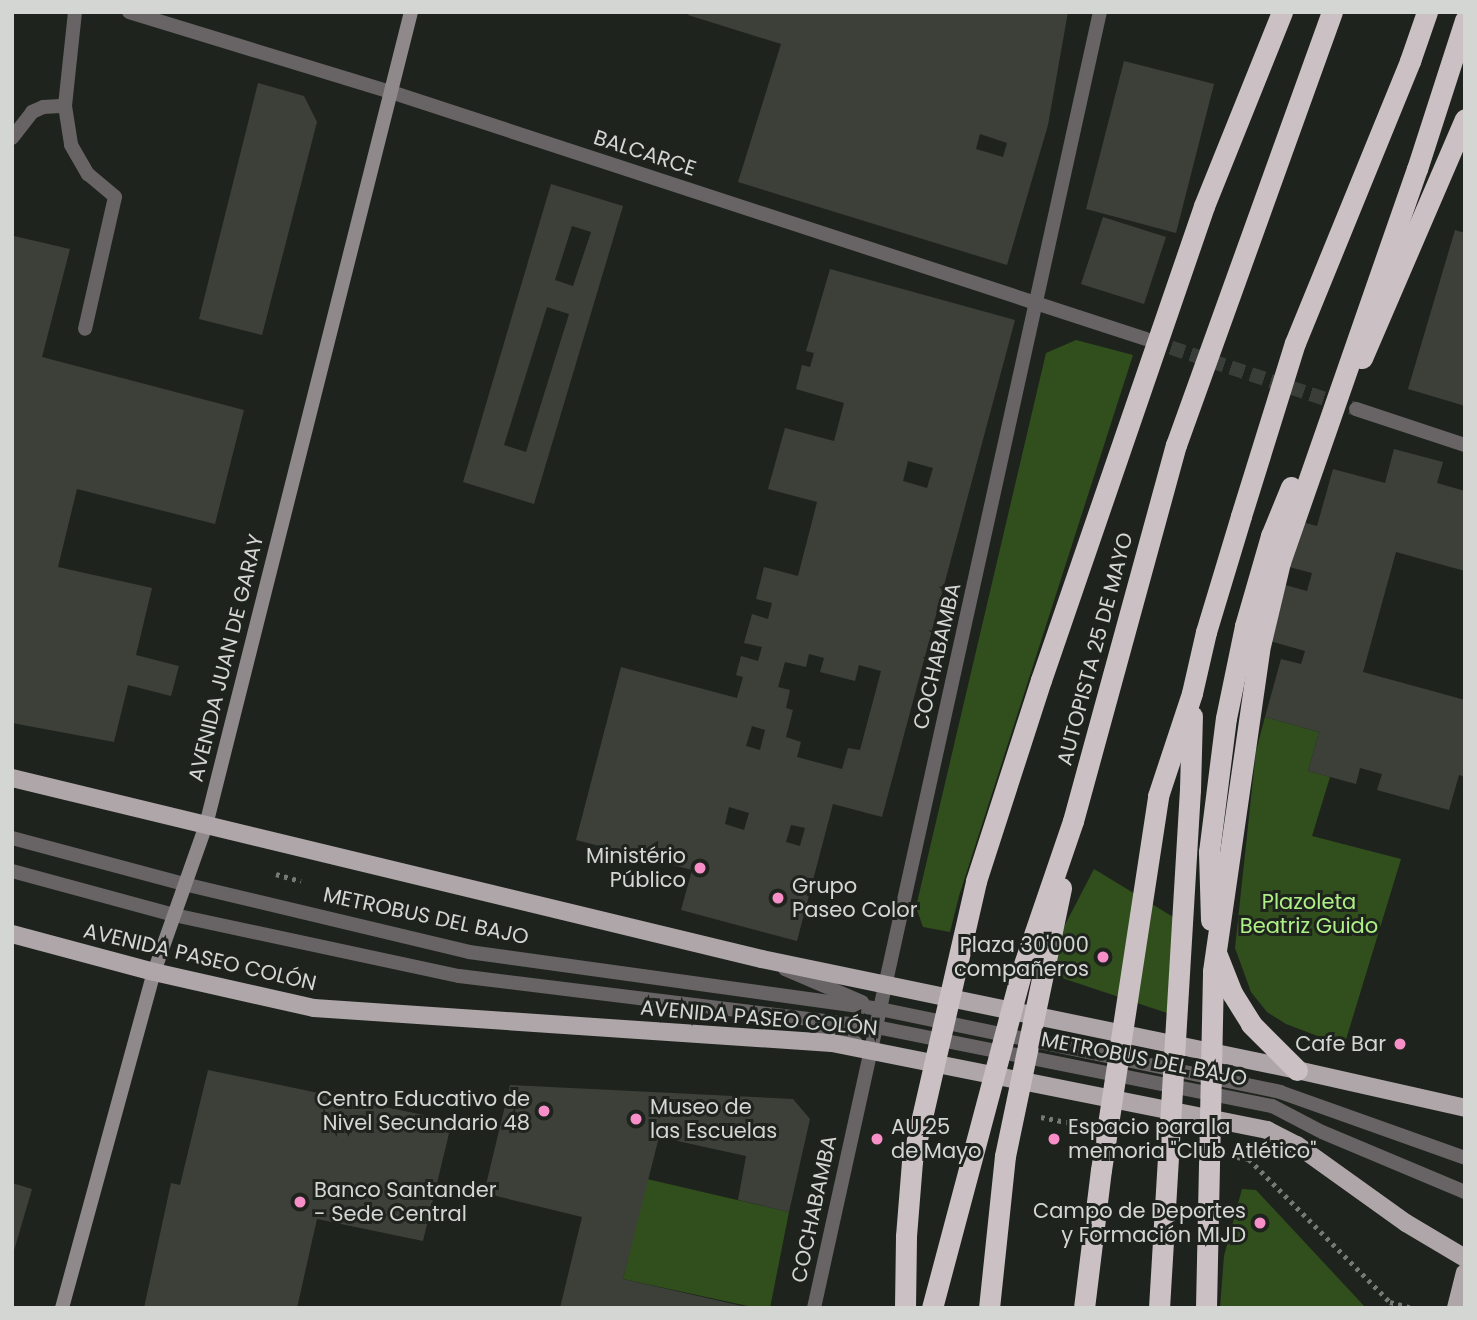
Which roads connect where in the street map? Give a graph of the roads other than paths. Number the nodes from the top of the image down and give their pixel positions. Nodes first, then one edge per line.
1 (75, 12) edge
2 (130, 12) edge
3 (411, 12) edge
4 (1100, 12) edge
5 (1282, 12) edge
6 (1332, 12) edge
7 (1427, 12) edge
8 (1465, 20) edge
9 (391, 92) junction
10 (65, 106) junction
11 (1465, 119) edge
12 (12, 138) edge
13 (1037, 303) junction
14 (85, 329) dead end
15 (1146, 339) tunnel mouth
16 (1356, 408) tunnel mouth
17 (1465, 444) edge
18 (1192, 693) junction
19 (14, 778) edge
20 (1073, 821) junction
21 (206, 825) junction
22 (12, 838) edge
23 (12, 871) edge
24 (184, 884) junction
25 (174, 915) junction
26 (12, 934) edge
27 (762, 959) junction
28 (154, 972) junction
29 (886, 983) junction
30 (880, 1009) junction
31 (800, 1018) junction
32 (876, 1027) junction
33 (872, 1050) junction
34 (1297, 1070) junction
35 (1465, 1108) edge
36 (1465, 1158) edge
37 (1465, 1192) edge
38 (1465, 1258) edge
39 (1465, 1273) edge
40 (61, 1308) edge
41 (814, 1308) edge
42 (905, 1308) edge
43 (932, 1308) edge
44 (989, 1308) edge
45 (1084, 1308) edge
46 (1159, 1308) edge
47 (1206, 1308) edge
48 (1456, 1308) edge

1 - 10 street
2 - 9 street, BALCARCE
3 - 9 main road, AVENIDA JUAN DE GARAY
4 - 13 street, COCHABAMBA
5 - 42 highway
6 - 20 highway, AUTOPISTA 25 DE MAYO
7 - 18 highway
8 - 47 highway
9 - 13 street, BALCARCE
9 - 21 main road, AVENIDA JUAN DE GARAY
10 - 12 street
10 - 14 street
11 - 34 highway
13 - 15 street, BALCARCE
13 - 29 street, COCHABAMBA
16 - 17 street
18 - 45 highway
18 - 46 highway
19 - 21 main road
20 - 43 highway, AUTOPISTA 25 DE MAYO
20 - 44 highway
21 - 24 main road, AVENIDA JUAN DE GARAY
21 - 27 main road
22 - 24 street, METROBUS DEL BAJO
23 - 25 street, METROBUS DEL BAJO
24 - 25 main road, AVENIDA JUAN DE GARAY
24 - 30 street, METROBUS DEL BAJO
25 - 28 main road, AVENIDA JUAN DE GARAY
25 - 31 street, METROBUS DEL BAJO
26 - 28 main road, AVENIDA PASEO COLÓN
27 - 29 main road
27 - 30 street, METROBUS DEL BAJO
28 - 33 main road, AVENIDA PASEO COLÓN
28 - 40 main road, AVENIDA JUAN DE GARAY
29 - 30 street, COCHABAMBA
29 - 34 main road
30 - 32 street, COCHABAMBA
30 - 36 street, METROBUS DEL BAJO
31 - 32 street, METROBUS DEL BAJO
31 - 33 street, METROBUS DEL BAJO
32 - 33 street, COCHABAMBA
32 - 37 street, METROBUS DEL BAJO
33 - 38 main road, AVENIDA PASEO COLÓN
33 - 41 street, COCHABAMBA
34 - 35 main road
39 - 48 main road

